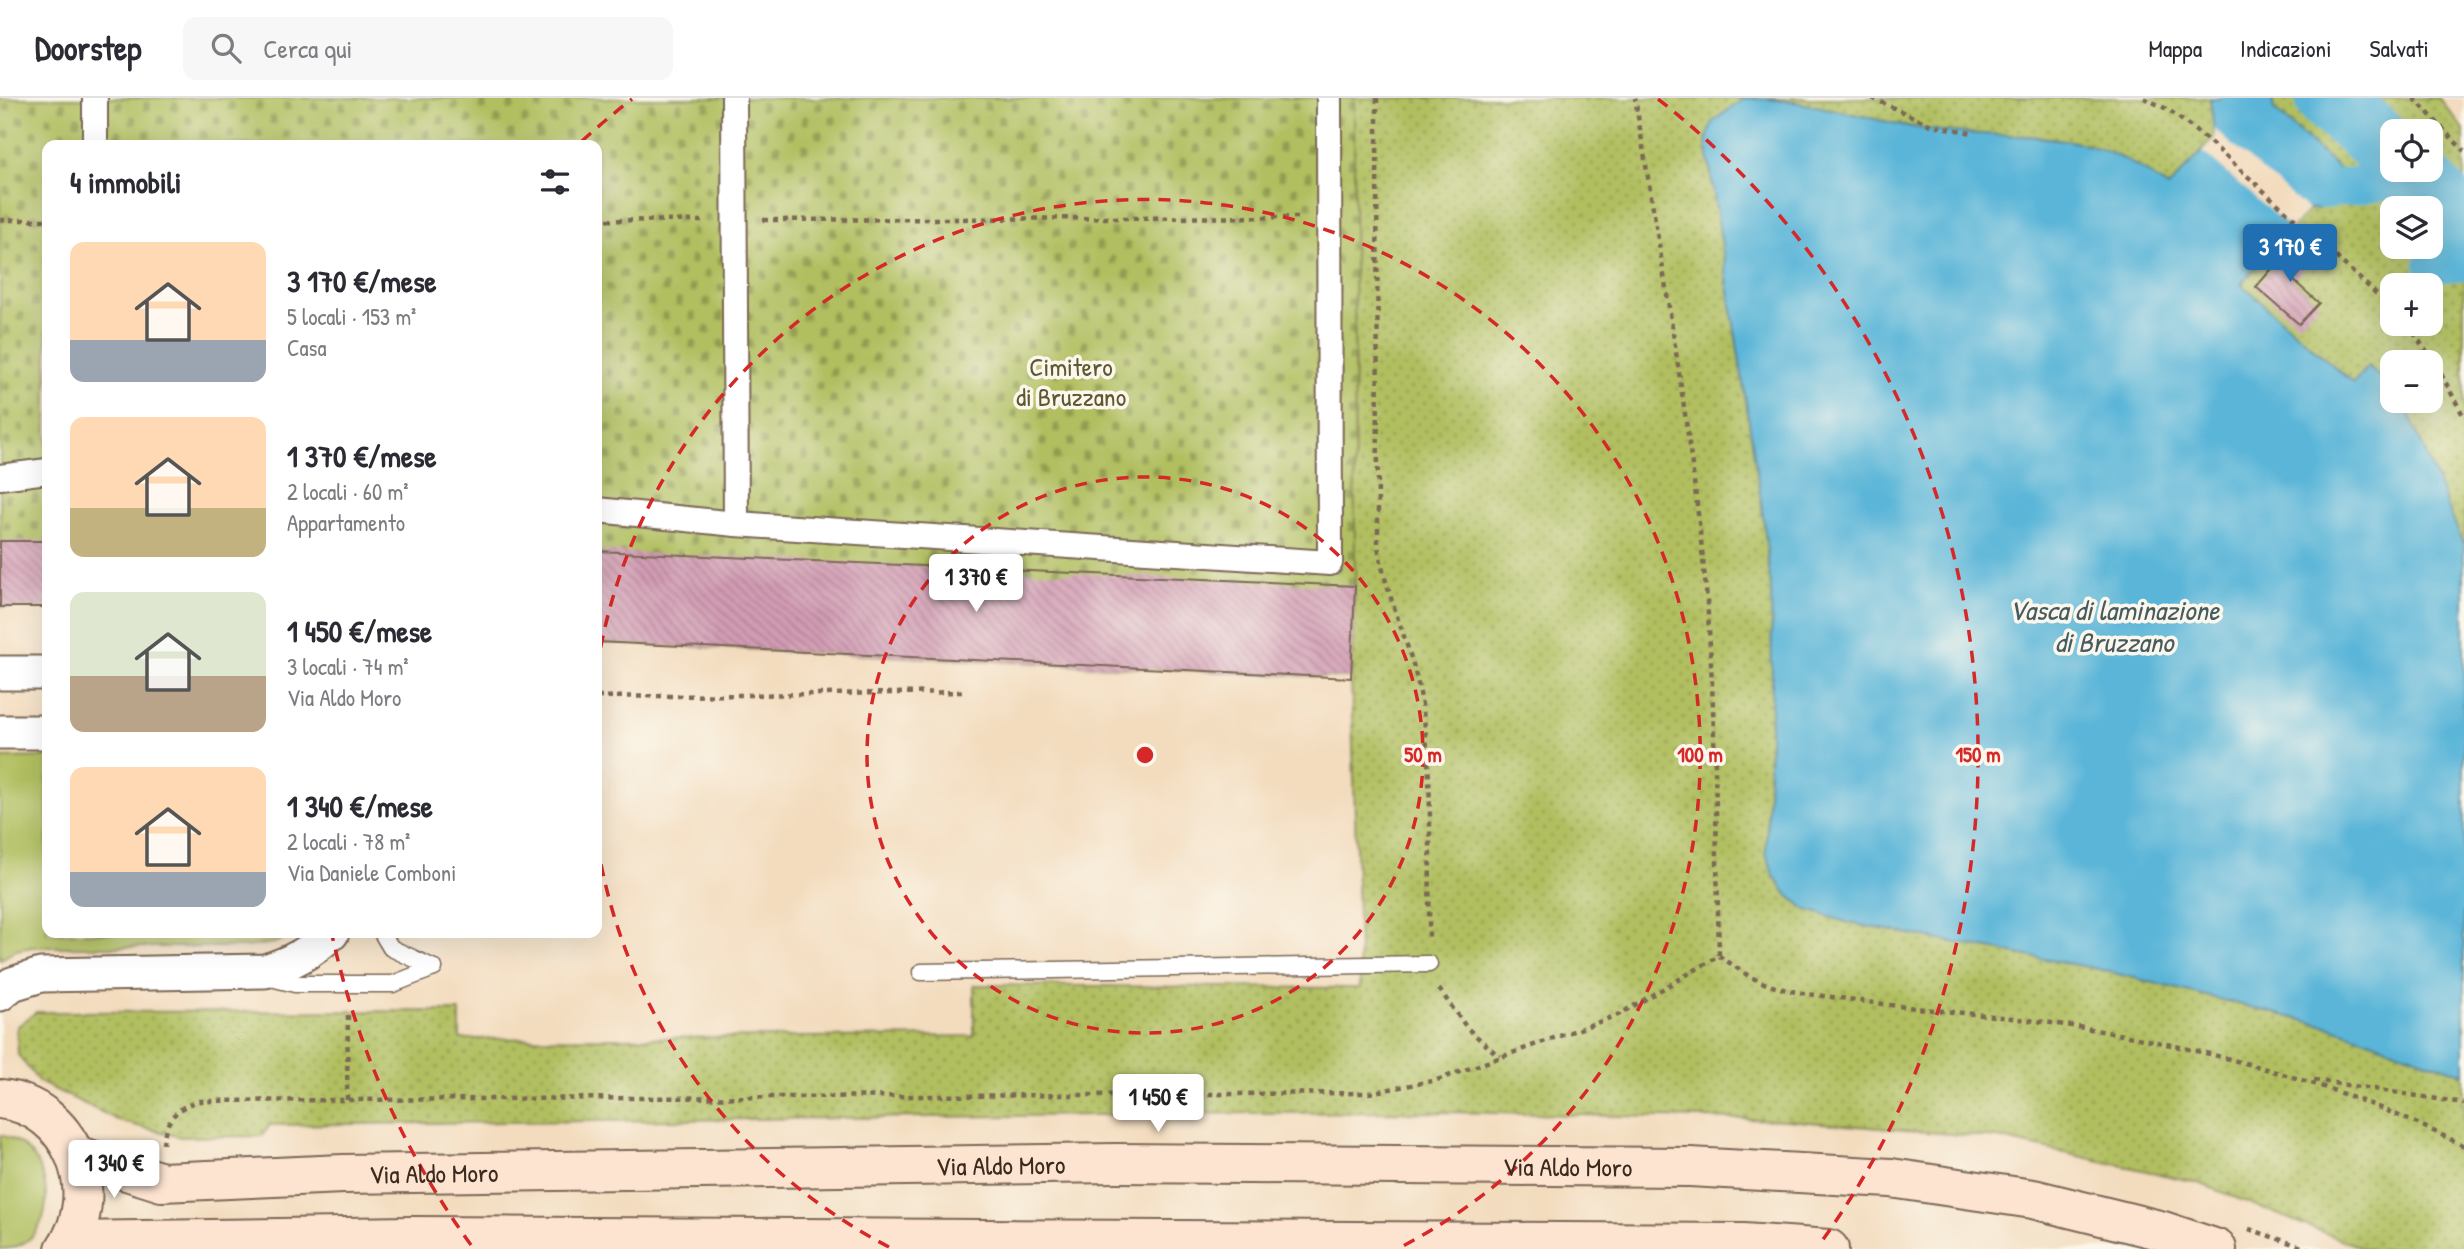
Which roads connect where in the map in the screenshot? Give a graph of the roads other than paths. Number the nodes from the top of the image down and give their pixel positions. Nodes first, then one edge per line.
1 (95, 98) edge
2 (734, 98) edge
3 (1329, 98) edge
4 (95, 140) edge
5 (42, 472) edge
6 (0, 477) edge
7 (602, 511) edge
8 (736, 524) junction
9 (0, 673) edge
10 (42, 673) edge
11 (0, 732) edge
12 (42, 732) edge
13 (327, 938) edge
14 (385, 938) edge
15 (1429, 964) road end
16 (921, 972) dead end
17 (240, 974) junction
18 (0, 994) edge
19 (0, 1099) edge
20 (76, 1155) junction
21 (68, 1245) edge
22 (1829, 1249) edge
23 (2217, 1249) edge

1 - 4 street
2 - 8 street
3 - 8 street
5 - 6 street
7 - 8 street
9 - 10 street
11 - 12 street
13 - 17 street
14 - 17 lane
15 - 16 lane
17 - 18 street
19 - 20 main road
20 - 21 main road
20 - 23 main road, Via Aldo Moro
21 - 22 main road

